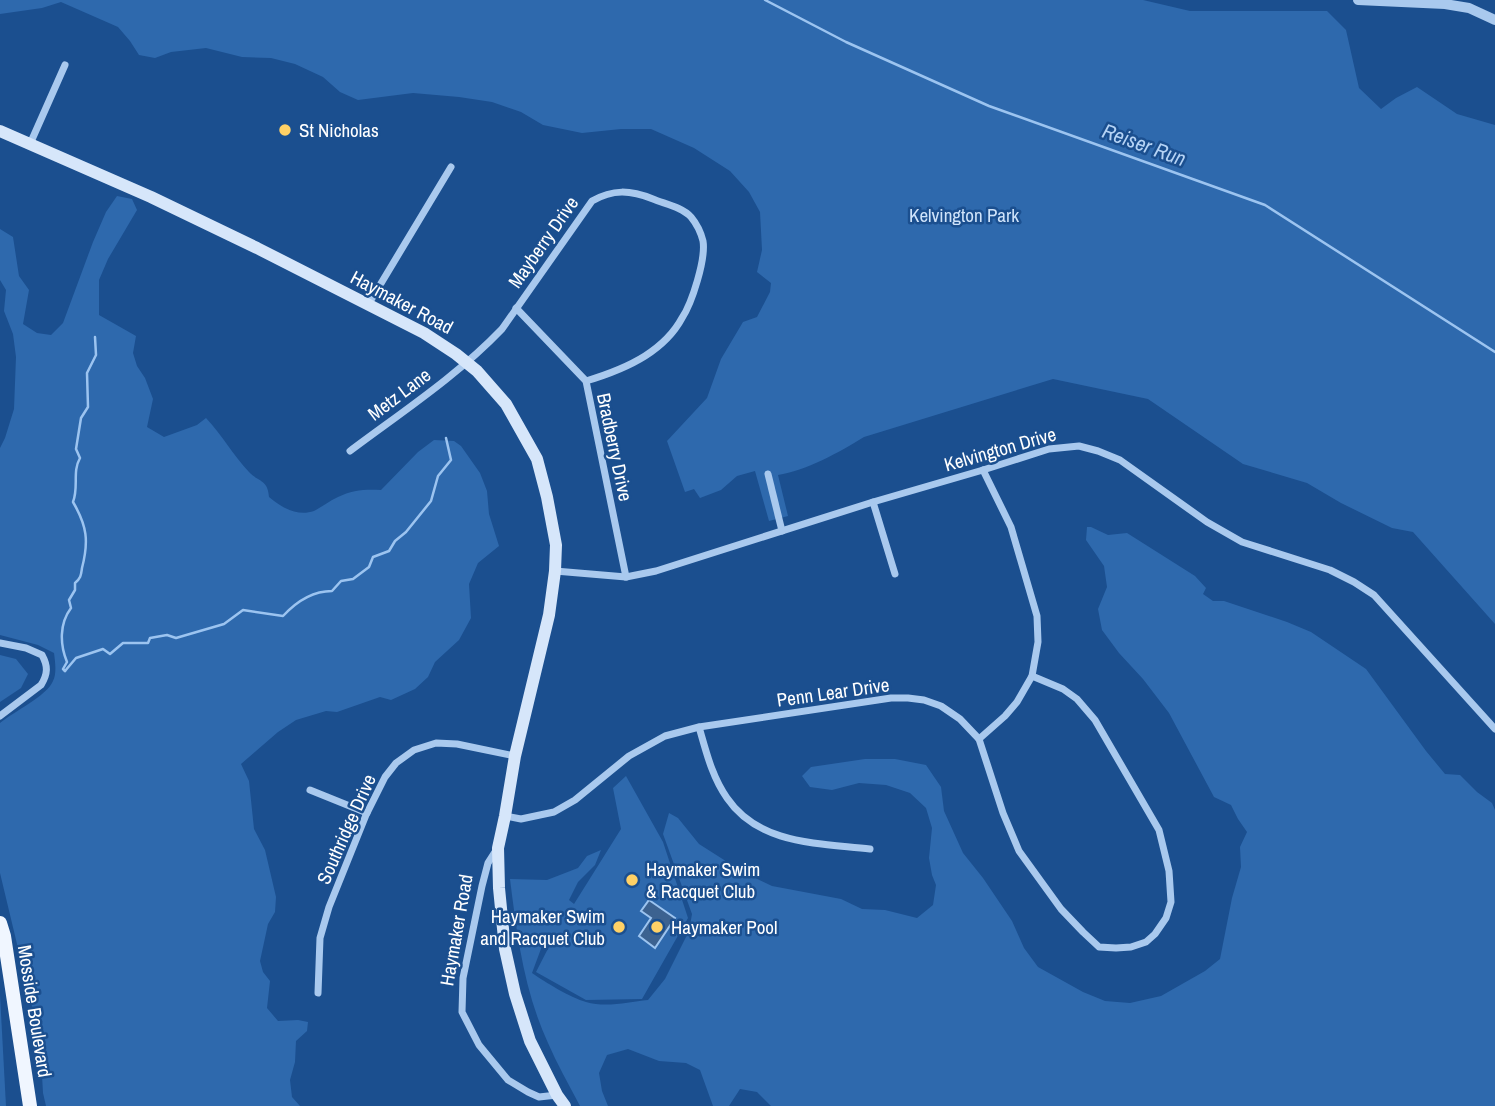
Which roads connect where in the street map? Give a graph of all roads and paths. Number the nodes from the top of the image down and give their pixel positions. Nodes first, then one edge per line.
1 (1358, 0) edge
2 (1495, 20) edge
3 (65, 65) dead end
4 (0, 131) edge
5 (30, 144) junction
6 (451, 167) dead end
7 (368, 305) junction
8 (516, 308) junction
9 (467, 363) junction
10 (586, 381) junction
11 (350, 451) dead end
12 (983, 470) junction
13 (768, 474) dead end
14 (873, 502) junction
15 (782, 531) junction
16 (555, 571) junction
17 (895, 574) dead end
18 (626, 577) junction
19 (0, 643) edge
20 (1032, 676) junction
21 (0, 716) edge
22 (699, 727) junction
23 (1495, 729) edge
24 (979, 739) junction
25 (515, 756) junction
26 (310, 790) dead end
27 (367, 813) junction
28 (505, 817) junction
29 (498, 848) junction
30 (870, 849) dead end
31 (0, 922) edge
32 (318, 993) dead end
33 (561, 1101) edge
34 (30, 1106) edge

1 - 2 street
3 - 5 street
4 - 5 main road, Haymaker Road
5 - 7 main road, Haymaker Road
6 - 7 street
7 - 9 main road, Haymaker Road
8 - 9 street, Mayberry Drive
8 - 10 street, Bradberry Drive
8 - 10 street, Mayberry Drive
9 - 11 street, Metz Lane
9 - 16 main road, Haymaker Road
10 - 18 street, Bradberry Drive
12 - 14 street, Kelvington Drive
12 - 20 street
12 - 23 street, Kelvington Drive
13 - 15 street
14 - 15 street, Kelvington Drive
14 - 17 street
15 - 18 street, Kelvington Drive
16 - 18 street, Kelvington Drive
16 - 25 main road, Haymaker Road
19 - 21 street
20 - 24 street
20 - 24 street, Penn Lear Drive
22 - 24 street, Penn Lear Drive
22 - 28 street, Penn Lear Drive
22 - 30 street
25 - 27 street, Southridge Drive
25 - 28 main road, Haymaker Road
26 - 27 street
27 - 32 street, Southridge Drive
28 - 29 main road, Haymaker Road
29 - 33 main road, Haymaker Road
29 - 33 street, Haymaker Road
31 - 34 main road, Mosside Boulevard

